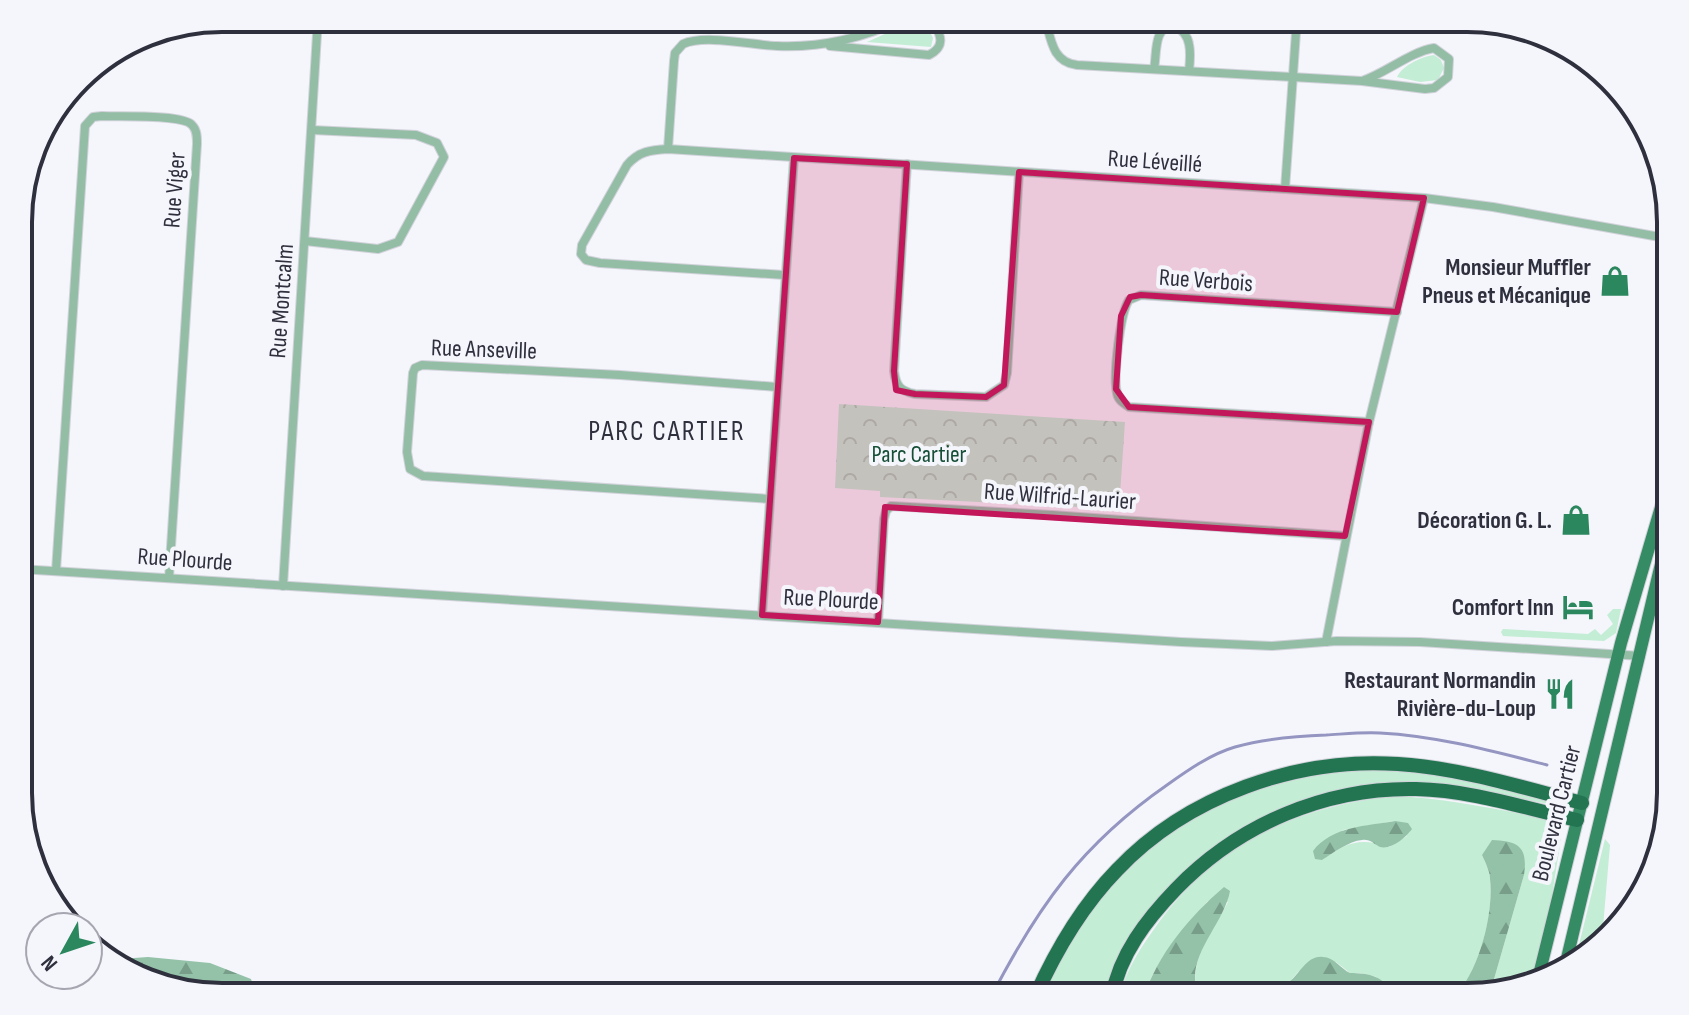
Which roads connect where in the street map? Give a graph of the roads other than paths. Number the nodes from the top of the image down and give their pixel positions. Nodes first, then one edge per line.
1 (317, 32) edge
2 (874, 32) edge
3 (938, 32) edge
4 (1049, 32) edge
5 (1164, 32) edge
6 (1184, 32) edge
7 (1296, 32) edge
8 (817, 44) junction
9 (1154, 69) junction
10 (1189, 71) junction
11 (1293, 78) junction
12 (1362, 81) junction
13 (312, 130) junction
14 (668, 149) junction
15 (794, 158) junction
16 (907, 164) junction
17 (1019, 172) junction
18 (1285, 189) junction
19 (1424, 198) junction
20 (1657, 236) edge
21 (305, 241) junction
22 (784, 275) junction
23 (1397, 312) junction
24 (777, 387) junction
25 (1369, 422) junction
26 (770, 499) junction
27 (1657, 518) edge
28 (1345, 536) junction
29 (1650, 541) junction
30 (1657, 543) edge
31 (32, 570) edge
32 (56, 571) junction
33 (169, 578) junction
34 (283, 586) junction
35 (1657, 590) edge
36 (762, 615) junction
37 (878, 622) junction
38 (1326, 642) junction
39 (1619, 653) junction
40 (1641, 656) junction
41 (1582, 803) junction
42 (1603, 809) junction
43 (1577, 820) junction
44 (1599, 826) junction
45 (1568, 953) edge
46 (1541, 967) edge
47 (1042, 983) edge
48 (1115, 983) edge

1 - 13 street, Rue Montcalm
2 - 8 street
3 - 8 street
4 - 9 street
5 - 9 street
6 - 10 street
7 - 11 street
8 - 14 street
9 - 10 street
10 - 11 street
11 - 12 street
11 - 18 street
12 - 12 street
13 - 21 street, Rue Montcalm
13 - 21 street
14 - 15 street, Rue Léveillé
14 - 22 street, Rue Léveillé
15 - 16 street, Rue Léveillé
15 - 22 street
16 - 17 street, Rue Léveillé
16 - 17 street
17 - 18 street, Rue Léveillé
18 - 19 street, Rue Léveillé
19 - 20 street, Rue Léveillé
19 - 23 street
21 - 34 street, Rue Montcalm
22 - 24 street
23 - 25 street
23 - 25 street, Rue Verbois
24 - 26 street
24 - 26 street, Rue Anseville
25 - 28 street
26 - 36 street
27 - 29 main road, Boulevard Cartier
28 - 37 street, Rue Wilfrid-Laurier
28 - 38 street
29 - 30 street
29 - 39 main road, Boulevard Cartier
31 - 32 street, Rue Plourde
32 - 33 street, Rue Plourde
32 - 33 street, Rue Viger
33 - 34 street, Rue Plourde
34 - 36 street, Rue Plourde
35 - 40 main road, Boulevard Cartier
36 - 37 street, Rue Plourde
37 - 38 street, Rue Plourde
38 - 39 street, Rue Plourde
39 - 40 street, Rue Plourde
39 - 41 main road, Boulevard Cartier
40 - 42 main road, Boulevard Cartier
41 - 42 main road
41 - 43 main road, Boulevard Cartier
41 - 47 highway
42 - 44 main road, Boulevard Cartier
43 - 44 main road
43 - 46 main road, Boulevard Cartier
43 - 48 highway
44 - 45 main road, Boulevard Cartier

